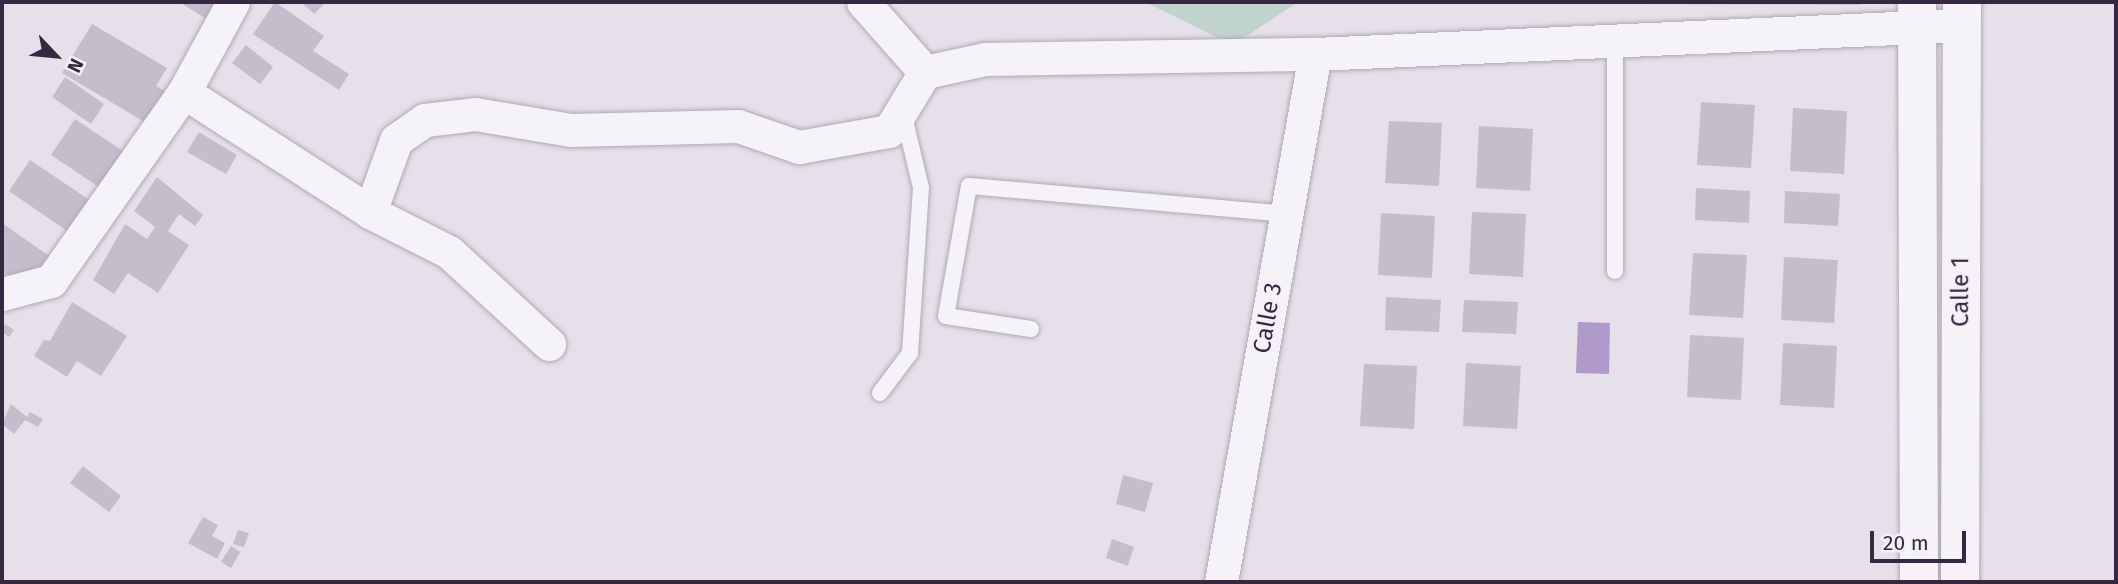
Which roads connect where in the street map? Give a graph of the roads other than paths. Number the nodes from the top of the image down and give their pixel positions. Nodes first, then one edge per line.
1 (233, 2) edge
2 (863, 2) edge
3 (1963, 13) edge
4 (1917, 14) edge
5 (1615, 40) junction
6 (1314, 54) junction
7 (925, 72) junction
8 (184, 92) junction
9 (903, 109) junction
10 (370, 212) junction
11 (1286, 214) junction
12 (1615, 271) dead end
13 (2, 294) edge
14 (1031, 329) dead end
15 (549, 344) dead end
16 (880, 393) dead end
17 (1221, 582) edge
18 (1919, 582) edge
19 (1960, 582) edge

1 - 8 street
2 - 7 street
3 - 4 street
3 - 19 street, Calle 1
4 - 5 street
4 - 18 street, Calle 1
5 - 6 street
5 - 12 lane
6 - 7 street
6 - 11 street, Calle 3
7 - 9 street
8 - 10 street
8 - 13 street
9 - 10 street
9 - 16 lane
10 - 15 street
11 - 14 lane
11 - 17 street, Calle 3

